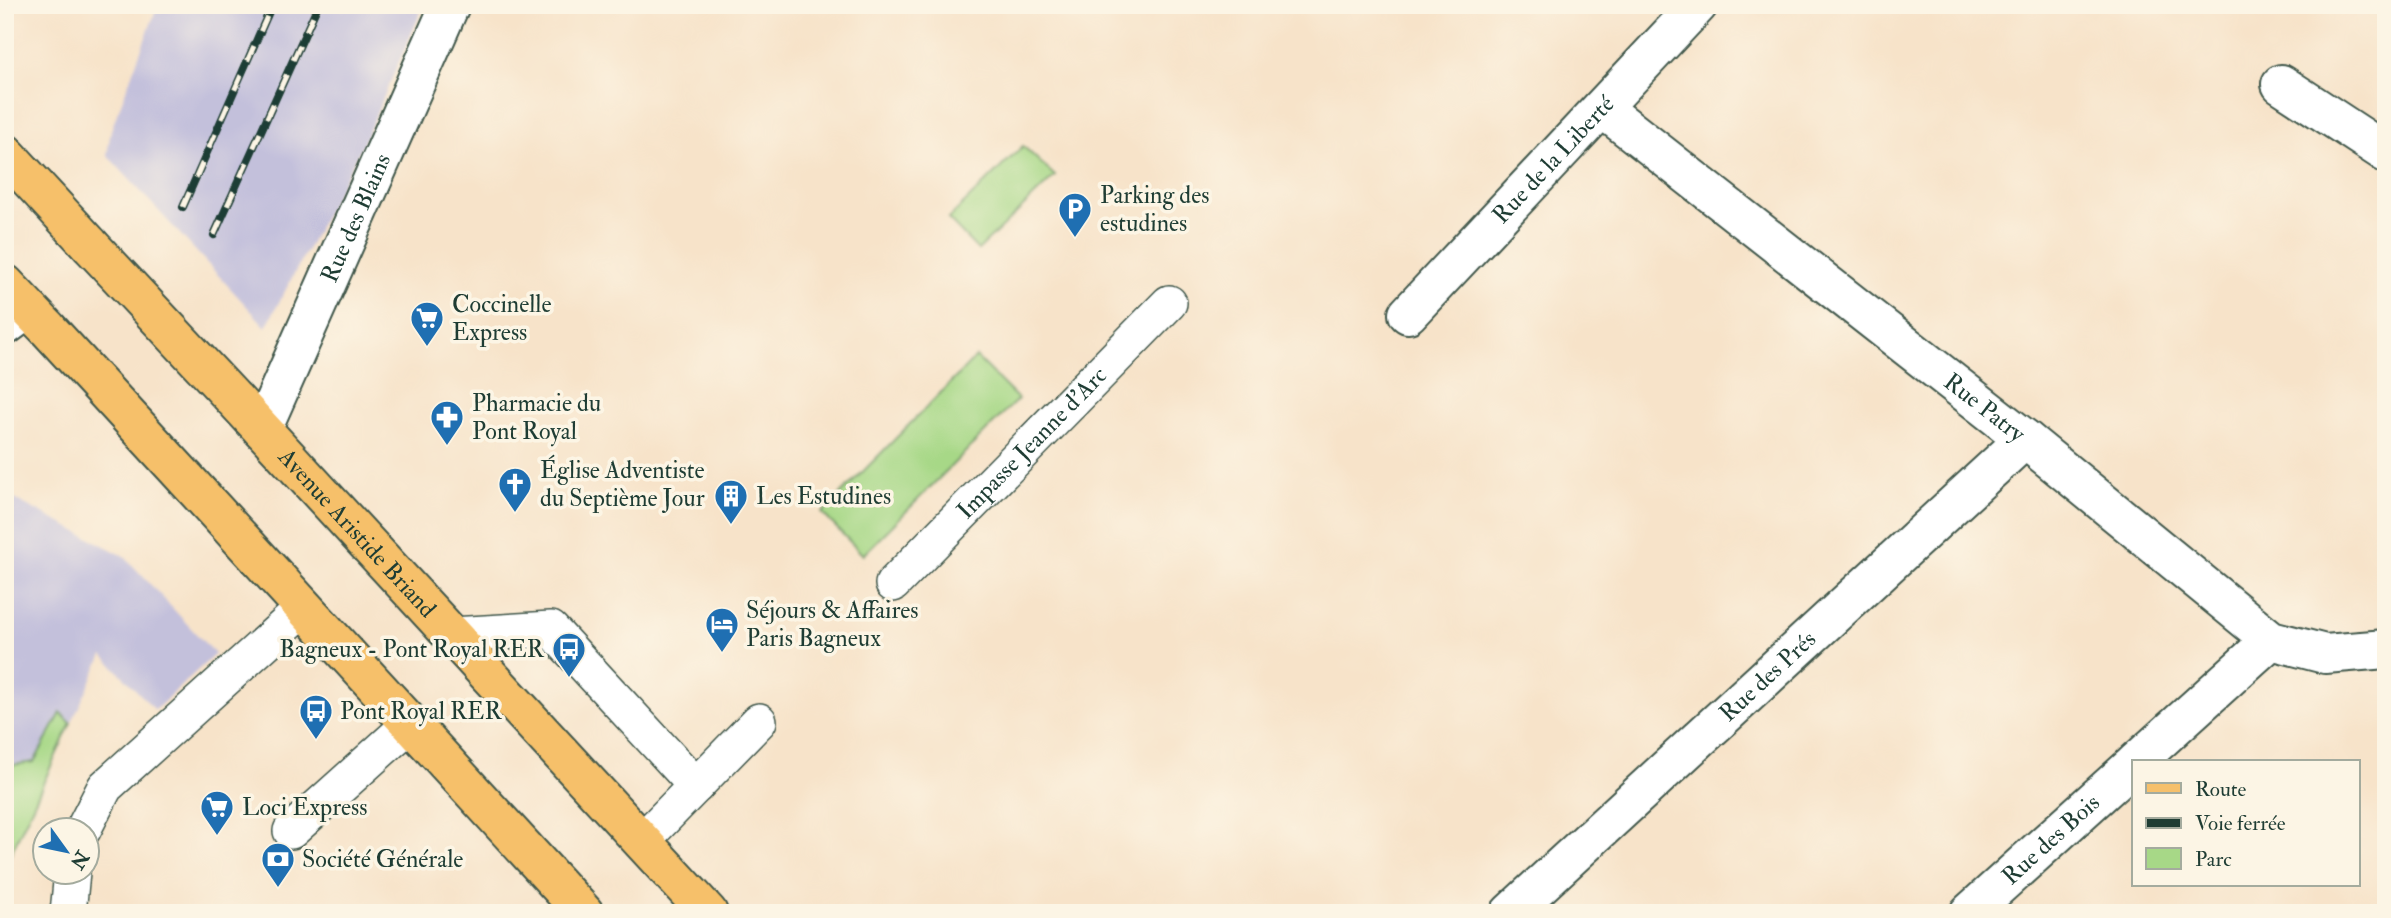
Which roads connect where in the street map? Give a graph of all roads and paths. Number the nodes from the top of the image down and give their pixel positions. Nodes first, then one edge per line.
1 (450, 5) edge
2 (1698, 5) edge
3 (2281, 84) dead end
4 (1602, 108) junction
5 (5, 153) edge
6 (2386, 153) edge
7 (1169, 303) dead end
8 (22, 312) edge
9 (1408, 314) dead end
10 (262, 429) junction
11 (2025, 439) junction
12 (893, 584) dead end
13 (303, 608) junction
14 (452, 635) junction
15 (2271, 640) junction
16 (2386, 649) edge
17 (759, 721) dead end
18 (410, 724) junction
19 (2138, 760) edge
20 (2132, 766) edge
21 (696, 786) junction
22 (90, 816) edge
23 (291, 831) dead end
24 (642, 841) junction
25 (71, 886) edge
26 (68, 913) edge
27 (584, 913) edge
28 (708, 913) edge
29 (1510, 913) edge
30 (1969, 913) edge

1 - 10 street, Rue des Blains
2 - 4 street, Rue de la Liberté
3 - 6 street
4 - 9 street, Rue de la Liberté
4 - 11 street, Rue Patry
5 - 10 main road, Avenue Aristide Briand, bridge
7 - 12 lane, Impasse Jeanne d'Arc
8 - 13 main road, bridge
10 - 14 main road, Avenue Aristide Briand
11 - 15 street, Rue Patry
11 - 29 street, Rue des Prés
13 - 18 main road
13 - 22 lane
14 - 21 lane
14 - 24 main road, Avenue Aristide Briand
15 - 16 street, Rue Patry
15 - 19 street, Rue des Bois
17 - 21 lane
18 - 23 lane
18 - 27 main road
20 - 30 street, Rue des Bois
21 - 24 lane
24 - 28 main road, Avenue Aristide Briand
25 - 26 lane

